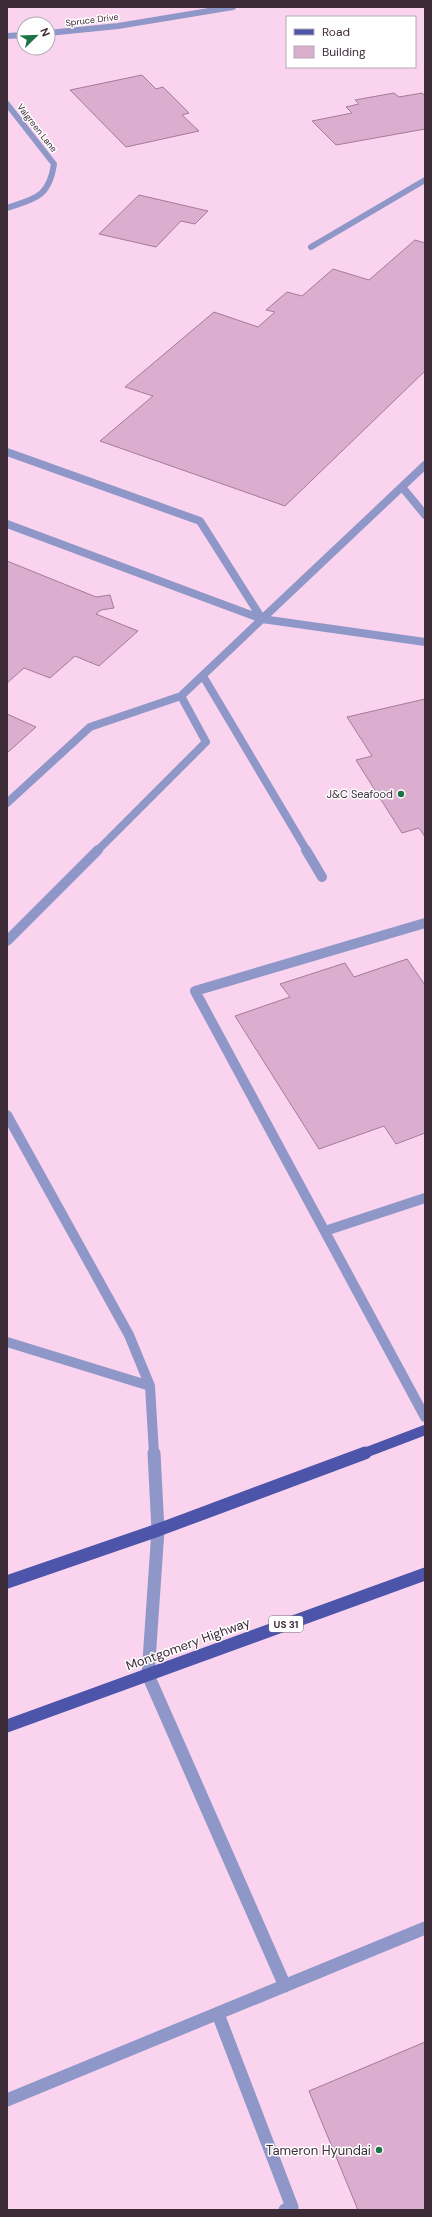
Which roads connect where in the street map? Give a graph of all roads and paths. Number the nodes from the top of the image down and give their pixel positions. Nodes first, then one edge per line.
1 (233, 7) edge
2 (56, 33) edge
3 (7, 104) edge
4 (425, 180) edge
5 (7, 208) edge
6 (312, 247) dead end
7 (7, 452) edge
8 (425, 465) edge
9 (402, 487) junction
10 (425, 515) edge
11 (7, 524) edge
12 (262, 619) junction
13 (425, 642) edge
14 (203, 676) junction
15 (181, 696) junction
16 (7, 803) edge
17 (322, 878) dead end
18 (425, 923) edge
19 (7, 941) edge
20 (7, 1115) edge
21 (425, 1198) edge
22 (325, 1231) junction
23 (7, 1342) edge
24 (150, 1386) junction
25 (425, 1417) edge
26 (425, 1430) edge
27 (158, 1530) junction
28 (425, 1574) edge
29 (7, 1582) edge
30 (148, 1675) junction
31 (7, 1726) edge
32 (425, 1928) edge
33 (285, 1986) junction
34 (218, 2014) junction
35 (7, 2100) edge
36 (285, 2210) edge

1 - 2 street, Spruce Drive
3 - 5 street, Valgreen Lane
4 - 6 street
7 - 12 street
8 - 9 street
9 - 10 street
9 - 12 street
11 - 12 street
12 - 13 street
12 - 14 street
14 - 15 street
14 - 17 street
15 - 16 street
15 - 19 street
18 - 22 street
20 - 24 street
21 - 22 street
22 - 25 street
23 - 24 street
24 - 27 street
26 - 27 main road
27 - 29 main road
27 - 30 street
28 - 30 main road, Montgomery Highway / US 31
30 - 31 main road, Montgomery Highway / US 31
30 - 33 street
32 - 33 street
33 - 34 street
34 - 35 street
34 - 36 street

